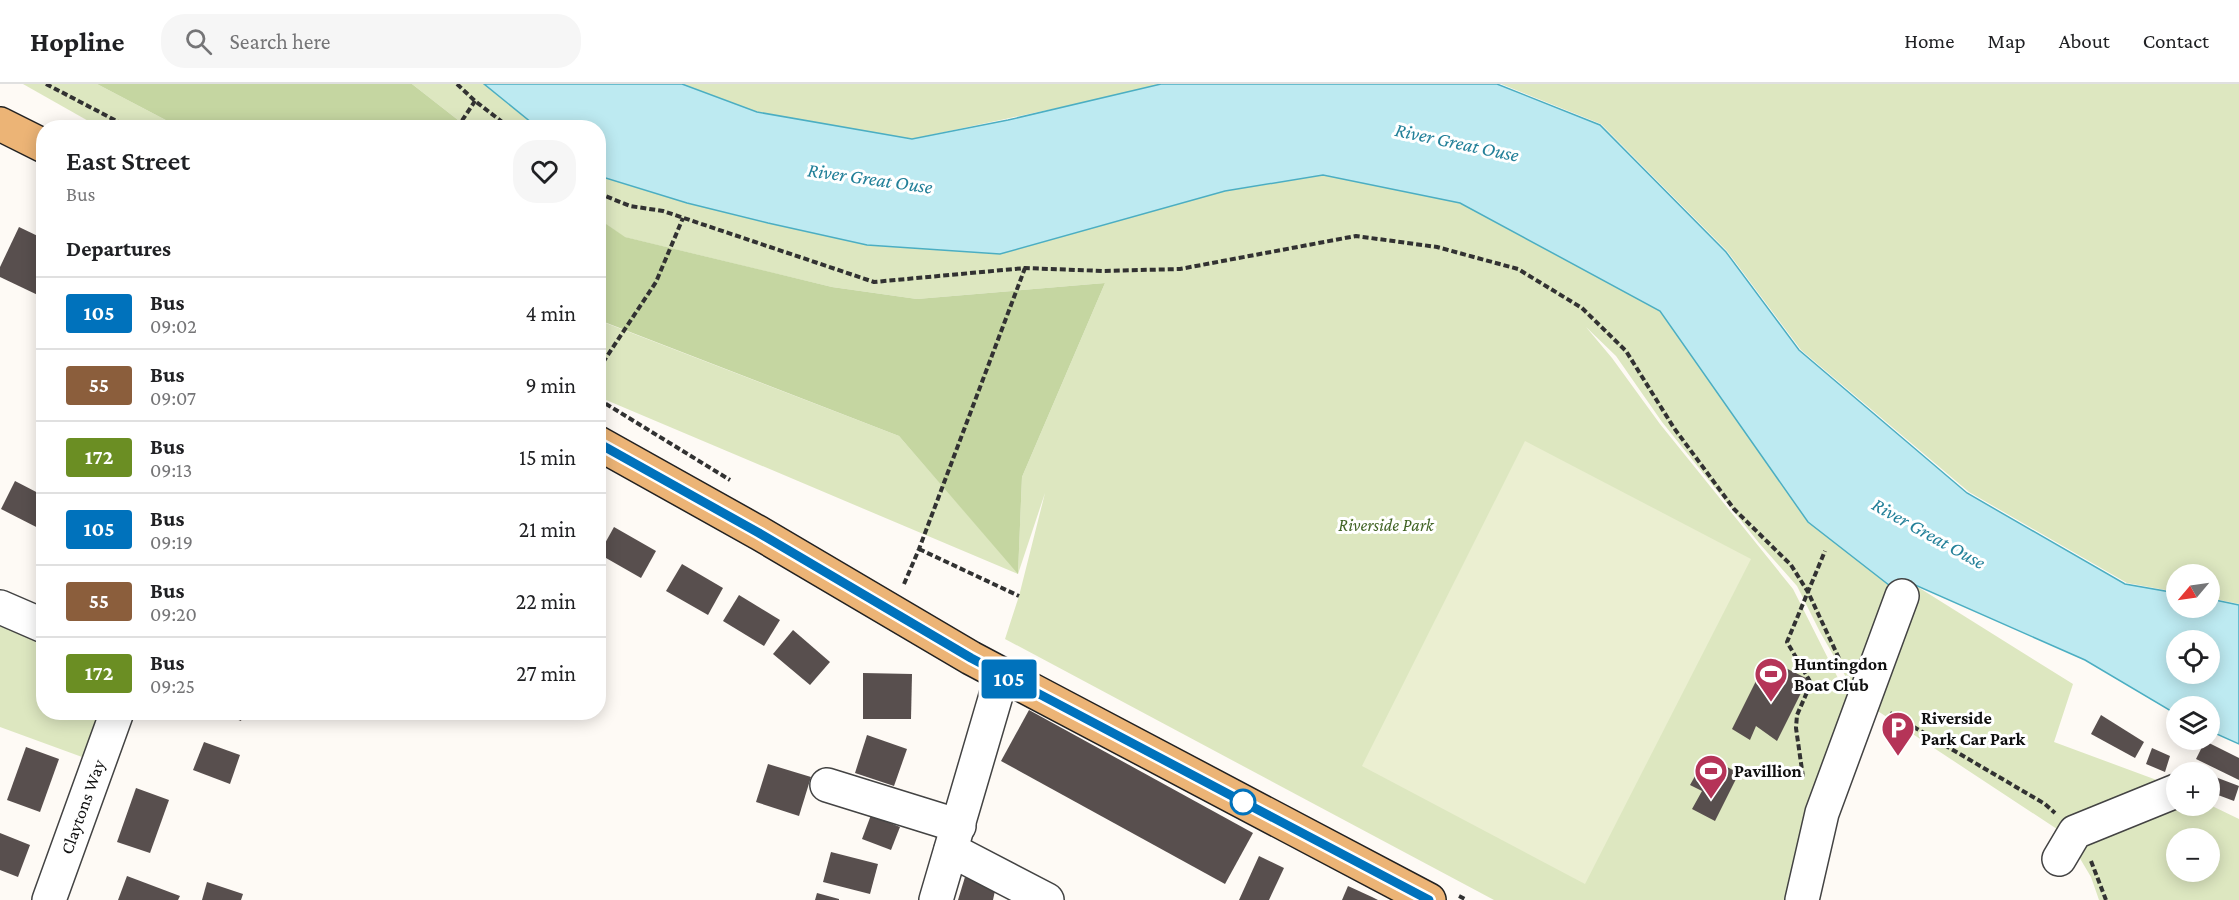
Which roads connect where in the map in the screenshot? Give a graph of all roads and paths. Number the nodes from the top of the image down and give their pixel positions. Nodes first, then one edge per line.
1 (46, 84) edge
2 (457, 84) edge
3 (52, 86) edge
4 (475, 101) junction
5 (115, 120) edge
6 (462, 120) edge
7 (500, 120) edge
8 (0, 124) edge
9 (36, 142) edge
10 (606, 197) edge
11 (683, 218) junction
12 (1025, 268) junction
13 (606, 358) edge
14 (606, 447) edge
15 (919, 549) junction
16 (1825, 551) dead end
17 (903, 585) dead end
18 (1808, 592) junction
19 (1019, 596) dead end
20 (1902, 596) dead end
21 (0, 607) edge
22 (36, 623) edge
23 (1002, 675) junction
24 (1864, 698) junction
25 (114, 720) edge
26 (827, 784) dead end
27 (2166, 796) edge
28 (1821, 819) junction
29 (955, 838) junction
30 (2067, 845) junction
31 (49, 900) edge
32 (936, 900) edge
33 (1047, 900) edge
34 (1429, 900) edge
35 (1802, 900) edge
36 (2106, 900) edge

1 - 3 path
2 - 4 path
3 - 5 path
4 - 6 path
4 - 7 path
8 - 9 main road
10 - 11 path
11 - 12 path
11 - 13 path
12 - 15 path
12 - 18 path
14 - 23 main road
15 - 17 path
15 - 19 path
16 - 18 path
18 - 24 path
18 - 28 path
20 - 24 street
21 - 22 street
23 - 29 street
23 - 34 main road
24 - 28 street
24 - 30 path
25 - 31 street, Claytons Way
26 - 29 street
27 - 30 street
28 - 35 street
29 - 32 street
29 - 33 street
30 - 36 path

